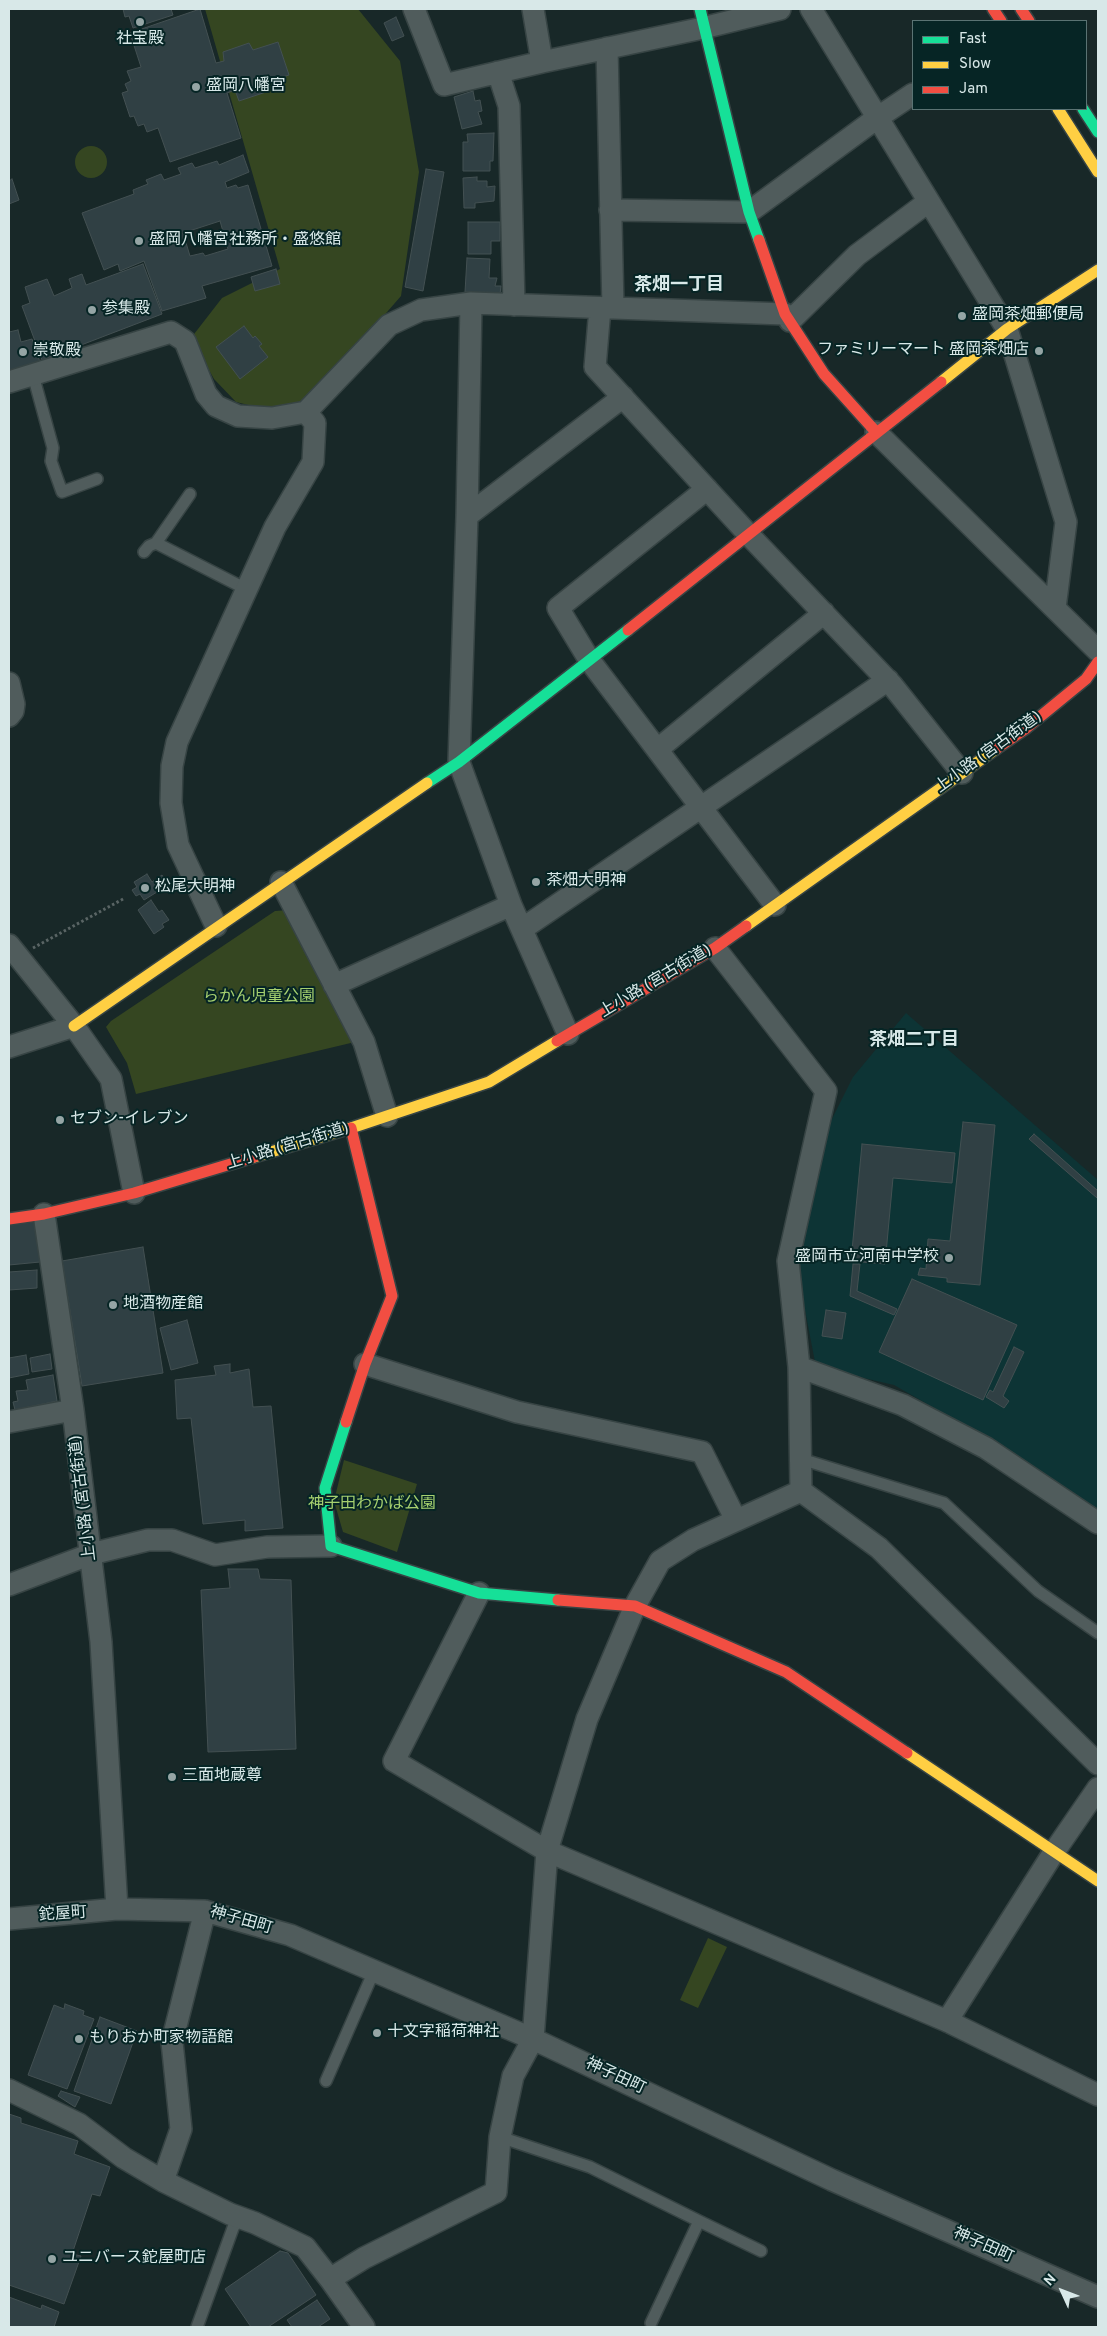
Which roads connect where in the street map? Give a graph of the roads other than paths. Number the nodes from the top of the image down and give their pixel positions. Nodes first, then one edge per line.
1 (414, 9) edge
2 (533, 9) edge
3 (780, 9) edge
4 (811, 9) edge
5 (993, 9) edge
6 (1021, 9) edge
7 (702, 18) edge
8 (1000, 20) edge
9 (1028, 20) edge
10 (607, 48) junction
11 (542, 62) junction
12 (498, 72) junction
13 (912, 95) edge
14 (1059, 110) edge
15 (1085, 110) edge
16 (877, 118) junction
17 (1098, 132) edge
18 (1098, 172) edge
19 (928, 202) junction
20 (610, 210) junction
21 (749, 212) junction
22 (1098, 270) edge
23 (471, 303) junction
24 (514, 304) junction
25 (606, 308) junction
26 (787, 318) junction
27 (1008, 328) junction
28 (33, 374) junction
29 (9, 382) edge
30 (622, 396) junction
31 (306, 412) junction
32 (876, 432) junction
33 (97, 479) dead end
34 (707, 489) junction
35 (190, 494) dead end
36 (467, 516) junction
37 (750, 535) junction
38 (156, 543) junction
39 (144, 552) dead end
40 (246, 589) junction
41 (1055, 608) junction
42 (824, 613) junction
43 (1098, 651) edge
44 (590, 661) junction
45 (1094, 677) edge
46 (888, 680) junction
47 (9, 683) edge
48 (9, 716) edge
49 (658, 749) junction
50 (459, 762) junction
51 (962, 773) junction
52 (701, 807) junction
53 (281, 882) junction
54 (511, 905) junction
55 (775, 905) junction
56 (216, 926) junction
57 (522, 929) junction
58 (9, 945) edge
59 (715, 948) junction
60 (334, 984) junction
61 (74, 1026) junction
62 (568, 1034) junction
63 (9, 1047) edge
64 (387, 1116) junction
65 (351, 1128) junction
66 (134, 1193) junction
67 (44, 1214) junction
68 (9, 1219) edge
69 (364, 1364) junction
70 (799, 1367) junction
71 (73, 1410) junction
72 (9, 1422) edge
73 (801, 1459) junction
74 (801, 1491) junction
75 (736, 1520) junction
76 (1098, 1523) edge
77 (331, 1546) junction
78 (91, 1554) junction
79 (9, 1585) edge
80 (479, 1593) junction
81 (635, 1606) junction
82 (1098, 1633) edge
83 (1098, 1764) edge
84 (1098, 1788) edge
85 (547, 1851) junction
86 (1054, 1852) junction
87 (1098, 1882) edge
88 (117, 1909) junction
89 (205, 1911) junction
90 (9, 1919) edge
91 (374, 1970) junction
92 (948, 2021) junction
93 (533, 2039) junction
94 (326, 2081) dead end
95 (9, 2090) edge
96 (1098, 2095) edge
97 (500, 2137) junction
98 (163, 2181) junction
99 (239, 2217) junction
100 (699, 2221) junction
101 (761, 2250) dead end
102 (330, 2279) junction
103 (1098, 2298) edge
104 (651, 2323) dead end
105 (197, 2327) edge
106 (364, 2327) edge

1 - 12 street
2 - 11 street
3 - 7 street
4 - 16 street
5 - 8 main road
6 - 9 main road
7 - 10 street
7 - 21 main road
10 - 11 street
10 - 20 street
11 - 12 street
12 - 24 street
13 - 16 street
14 - 18 main road
15 - 17 main road
16 - 19 street
16 - 21 street
19 - 26 street
19 - 27 street
20 - 21 street
20 - 25 street
21 - 26 main road
22 - 27 main road
23 - 24 street
23 - 31 street
23 - 36 street
24 - 25 street
25 - 26 street
25 - 30 street
26 - 32 main road
27 - 32 main road
27 - 41 street
28 - 29 street
28 - 31 street
28 - 33 lane
30 - 34 street
30 - 36 street
31 - 40 street
32 - 37 main road
32 - 41 street
34 - 37 street
34 - 44 street
35 - 38 lane
36 - 50 street
37 - 42 street
37 - 44 main road
38 - 39 lane
38 - 40 lane
40 - 56 street
41 - 43 street
42 - 46 street
42 - 49 street
44 - 49 street
44 - 50 main road
45 - 51 main road, 上小路 (宮古街道)
46 - 51 street
46 - 52 street
47 - 48 street
49 - 52 street
50 - 53 main road
50 - 54 street
51 - 55 main road, 上小路 (宮古街道)
52 - 55 street
52 - 57 street
53 - 56 main road
53 - 60 street
54 - 57 street
54 - 60 street
55 - 59 main road, 上小路 (宮古街道)
56 - 61 main road
57 - 62 street
58 - 61 street
59 - 62 main road, 上小路 (宮古街道)
59 - 70 street
60 - 64 street
61 - 63 street
61 - 66 street
62 - 64 main road, 上小路 (宮古街道)
64 - 65 main road, 上小路 (宮古街道)
65 - 66 main road, 上小路 (宮古街道)
65 - 69 main road
66 - 67 main road, 上小路 (宮古街道)
67 - 68 main road
67 - 71 street, 上小路 (宮古街道)
69 - 75 street
69 - 77 main road
70 - 73 street
70 - 76 street
71 - 72 street
71 - 78 street, 上小路 (宮古街道)
73 - 74 street
73 - 82 lane
74 - 75 street
74 - 83 street
75 - 81 street
77 - 78 street
77 - 80 main road
78 - 79 street
78 - 88 street, 上小路 (宮古街道)
80 - 81 main road
80 - 85 street
81 - 85 street
81 - 86 main road
84 - 86 street
85 - 92 street
85 - 93 street
86 - 87 main road
86 - 92 street
88 - 89 street, 神子田町
88 - 90 street, 鉈屋町
89 - 91 street, 神子田町
89 - 98 street
91 - 93 street, 神子田町
91 - 94 lane
92 - 96 street
93 - 97 street
93 - 103 street, 神子田町
95 - 98 street
97 - 100 lane
97 - 102 street
98 - 99 street
99 - 102 street
99 - 105 lane
100 - 101 lane
100 - 104 lane
102 - 106 street

